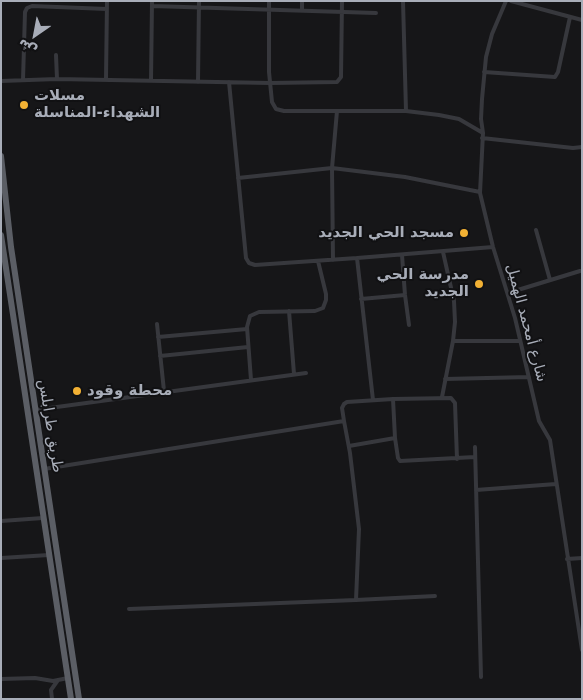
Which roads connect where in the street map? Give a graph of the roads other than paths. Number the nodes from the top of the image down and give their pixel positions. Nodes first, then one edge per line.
1 (107, 1) edge
2 (199, 1) edge
3 (269, 1) edge
4 (302, 1) edge
5 (342, 1) edge
6 (403, 1) edge
7 (506, 1) edge
8 (511, 1) edge
9 (152, 4) edge
10 (199, 8) junction
11 (107, 9) junction
12 (269, 10) junction
13 (302, 10) junction
14 (342, 12) junction
15 (376, 13) dead end
16 (570, 17) junction
17 (582, 20) edge
18 (56, 55) dead end
19 (484, 72) junction
20 (57, 79) junction
21 (106, 79) junction
22 (24, 80) junction
23 (1, 81) edge
24 (151, 81) junction
25 (198, 82) junction
26 (229, 82) junction
27 (270, 84) junction
28 (337, 111) junction
29 (406, 111) junction
30 (483, 135) junction
31 (582, 147) edge
32 (1, 156) edge
33 (332, 168) junction
34 (238, 178) junction
35 (480, 192) junction
36 (536, 230) dead end
37 (1, 235) edge
38 (493, 247) junction
39 (443, 252) junction
40 (402, 255) junction
41 (357, 258) junction
42 (334, 260) junction
43 (318, 261) junction
44 (580, 271) dead end
45 (550, 280) junction
46 (508, 293) junction
47 (405, 294) junction
48 (360, 300) junction
49 (289, 311) junction
50 (157, 324) dead end
51 (409, 325) dead end
52 (247, 329) junction
53 (158, 337) junction
54 (453, 341) junction
55 (520, 341) junction
56 (248, 347) junction
57 (160, 356) junction
58 (306, 373) dead end
59 (294, 374) junction
60 (529, 377) junction
61 (445, 379) junction
62 (251, 380) junction
63 (164, 392) junction
64 (442, 397) junction
65 (393, 399) junction
66 (373, 400) junction
67 (35, 410) junction
68 (344, 421) junction
69 (395, 438) junction
70 (349, 446) junction
71 (475, 447) dead end
72 (475, 458) junction
73 (458, 459) junction
74 (44, 470) junction
75 (556, 484) junction
76 (476, 490) junction
77 (43, 518) junction
78 (1, 521) edge
79 (49, 555) junction
80 (1, 558) edge
81 (582, 558) edge
82 (567, 559) junction
83 (435, 596) dead end
84 (356, 600) junction
85 (129, 609) dead end
86 (580, 620) edge
87 (582, 650) edge
88 (481, 677) dead end
89 (68, 678) junction
90 (1, 679) edge
91 (58, 680) junction
92 (52, 699) edge
93 (72, 699) edge
94 (79, 699) edge

1 - 11 street
2 - 10 street
3 - 12 street
4 - 13 street
5 - 14 street
6 - 29 street
7 - 19 street, شارع أمحمد الهميل
8 - 16 street
9 - 10 street
9 - 24 street
10 - 12 street
10 - 25 street
11 - 21 street
11 - 22 street
12 - 13 street
12 - 27 street
13 - 14 street
14 - 15 street
14 - 27 street
16 - 17 street
16 - 19 street
18 - 20 street
19 - 30 street, شارع أمحمد الهميل
20 - 21 street
20 - 22 street
21 - 24 street
22 - 23 street
24 - 25 street
25 - 26 street
26 - 27 street
26 - 34 street
27 - 28 street
28 - 29 street
28 - 33 street
29 - 30 street
30 - 31 street
30 - 35 street, شارع أمحمد الهميل
32 - 67 highway, طريق طرابلس
33 - 34 street
33 - 35 street
33 - 42 street
34 - 43 street
35 - 38 street, شارع أمحمد الهميل
36 - 45 street
37 - 77 highway
38 - 39 street
38 - 46 street, شارع أمحمد الهميل
39 - 40 street
39 - 54 street
40 - 41 street
40 - 47 street
41 - 42 street
41 - 48 street
42 - 43 street
43 - 49 street
44 - 45 street
45 - 46 street
46 - 55 street, شارع أمحمد الهميل
47 - 48 street
47 - 51 street
48 - 66 street
49 - 52 street
49 - 59 street
50 - 53 street
52 - 53 street
52 - 56 street
53 - 57 street
54 - 55 street
54 - 61 street
55 - 60 street, شارع أمحمد الهميل
56 - 57 street
56 - 62 street
57 - 63 street
58 - 59 street
59 - 62 street
60 - 61 street
60 - 75 street, شارع أمحمد الهميل
61 - 64 street
62 - 63 street
63 - 67 street
64 - 65 street
64 - 73 street
65 - 66 street
65 - 69 street
66 - 68 street
67 - 74 highway, طريق طرابلس
68 - 70 street
68 - 74 street
69 - 70 street
69 - 73 street
70 - 84 street
71 - 72 street
72 - 73 street
72 - 76 street
74 - 94 highway, طريق طرابلس
75 - 76 street
75 - 82 street, شارع أمحمد الهميل
76 - 88 street
77 - 78 street
77 - 79 highway
79 - 80 street
79 - 89 highway
81 - 82 street
82 - 86 street, شارع أمحمد الهميل
83 - 84 street
84 - 85 street
86 - 87 street, شارع أمحمد الهميل
89 - 91 street
89 - 93 highway
90 - 91 street
91 - 92 street

